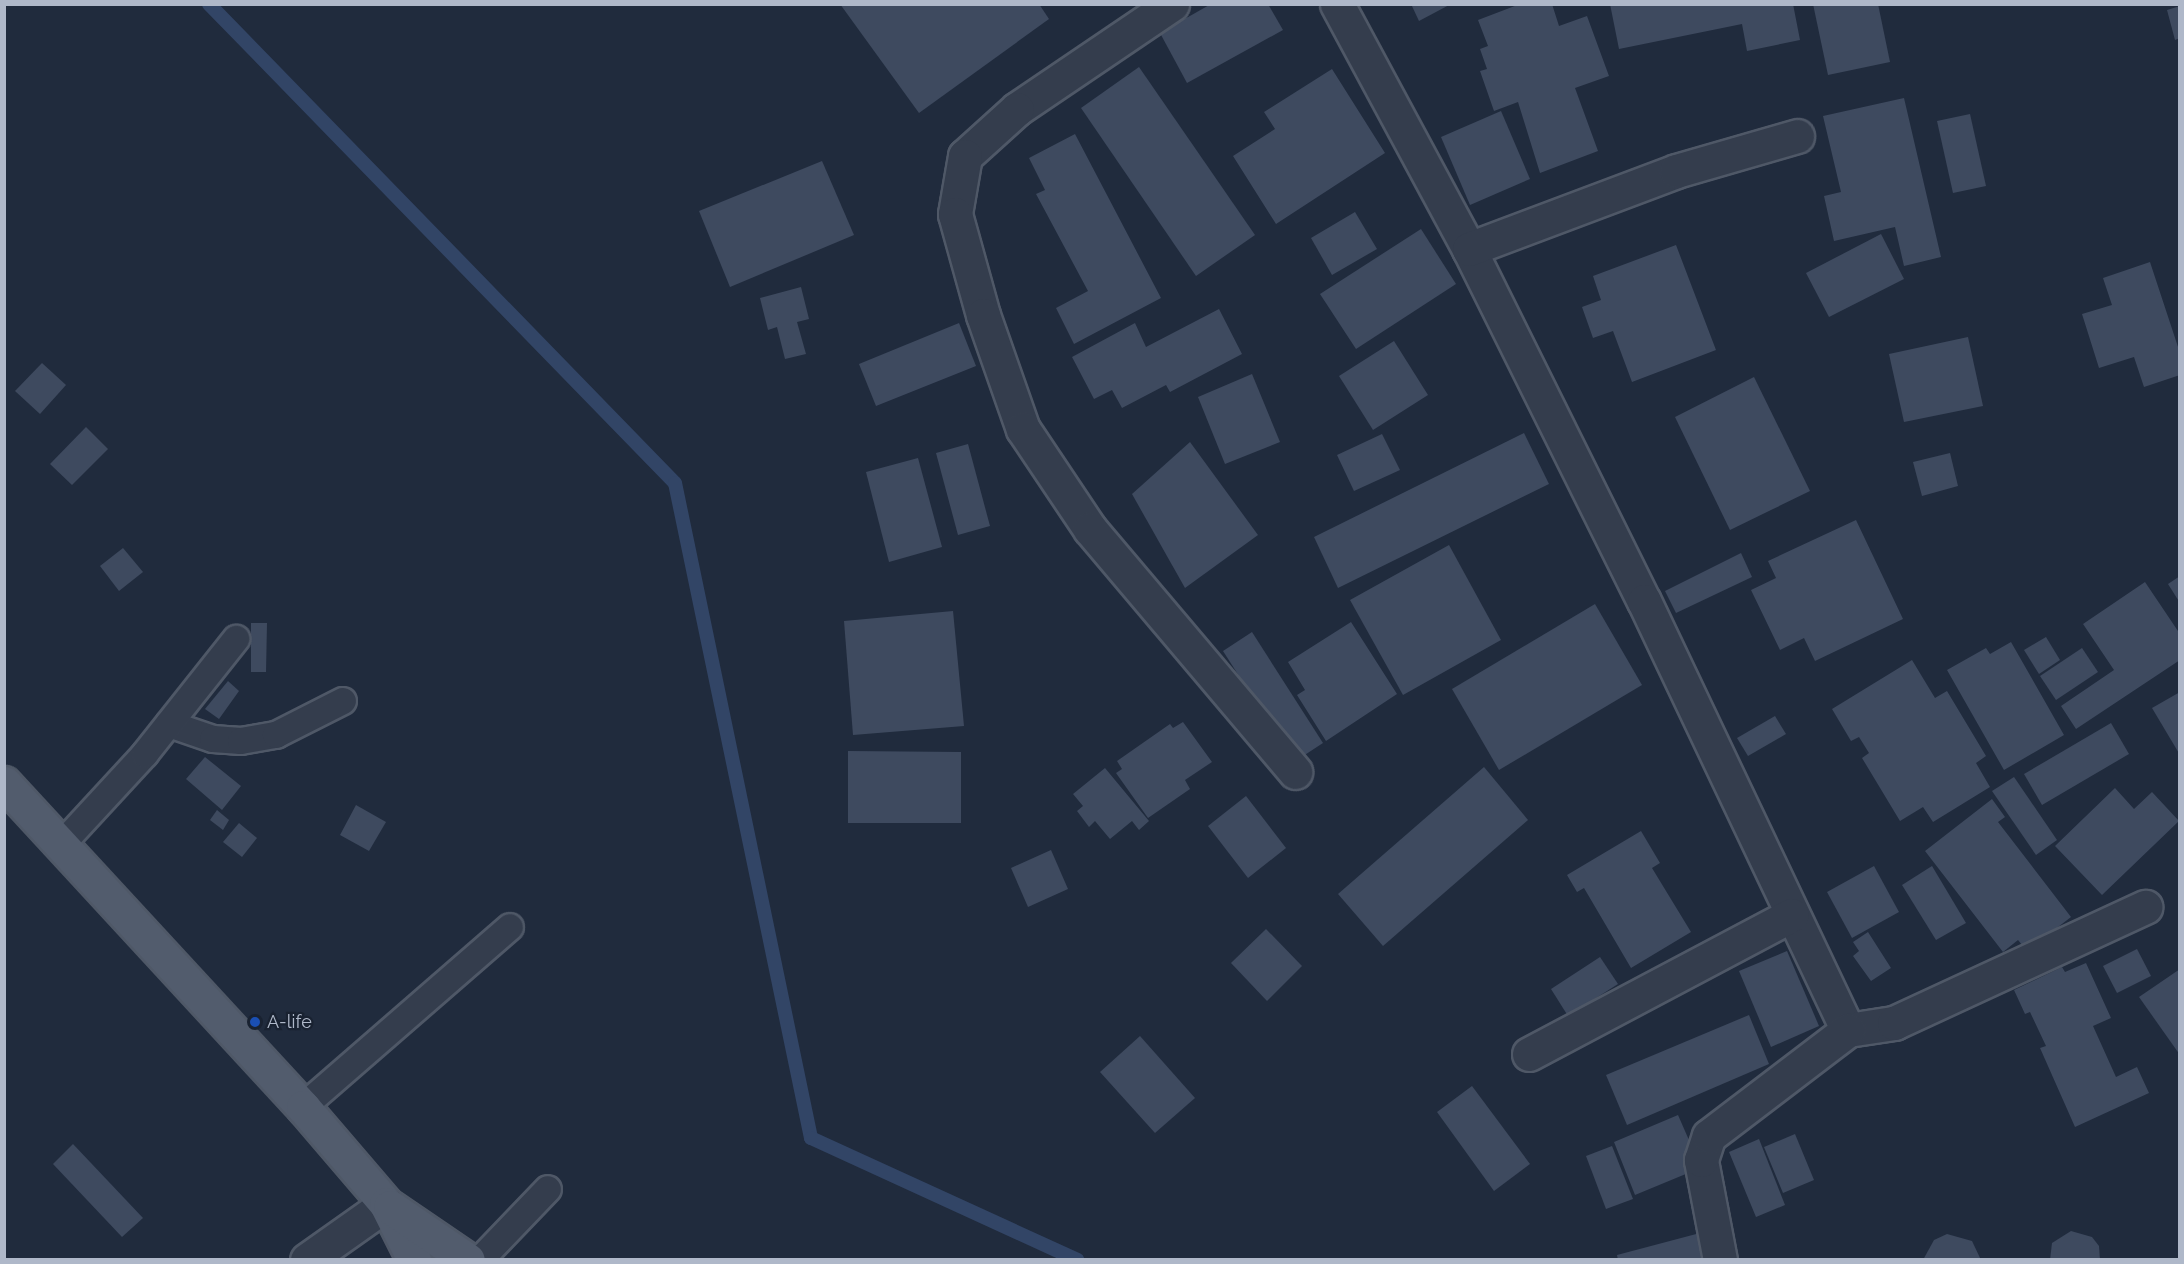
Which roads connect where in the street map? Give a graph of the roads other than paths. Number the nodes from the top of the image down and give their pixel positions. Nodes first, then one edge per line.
1 (1172, 4) edge
2 (1337, 4) edge
3 (1797, 136) dead end
4 (1469, 249) junction
5 (236, 639) dead end
6 (343, 701) dead end
7 (169, 724) junction
8 (1295, 772) dead end
9 (4, 783) edge
10 (63, 843) junction
11 (2145, 907) dead end
12 (1791, 915) junction
13 (510, 927) dead end
14 (1848, 1030) junction
15 (1529, 1054) dead end
16 (303, 1107) junction
17 (548, 1189) dead end
18 (386, 1204) junction
19 (307, 1260) edge
20 (414, 1260) edge
21 (468, 1260) edge
22 (480, 1260) edge
23 (1720, 1260) edge

1 - 8 street
2 - 4 street
3 - 4 street
4 - 12 street
5 - 7 lane
6 - 7 lane
7 - 10 lane
9 - 10 main road
10 - 16 main road
11 - 14 street
12 - 14 street
12 - 15 street
13 - 16 lane
14 - 23 street
16 - 18 main road
17 - 22 lane
18 - 19 street
18 - 20 main road
18 - 21 main road

